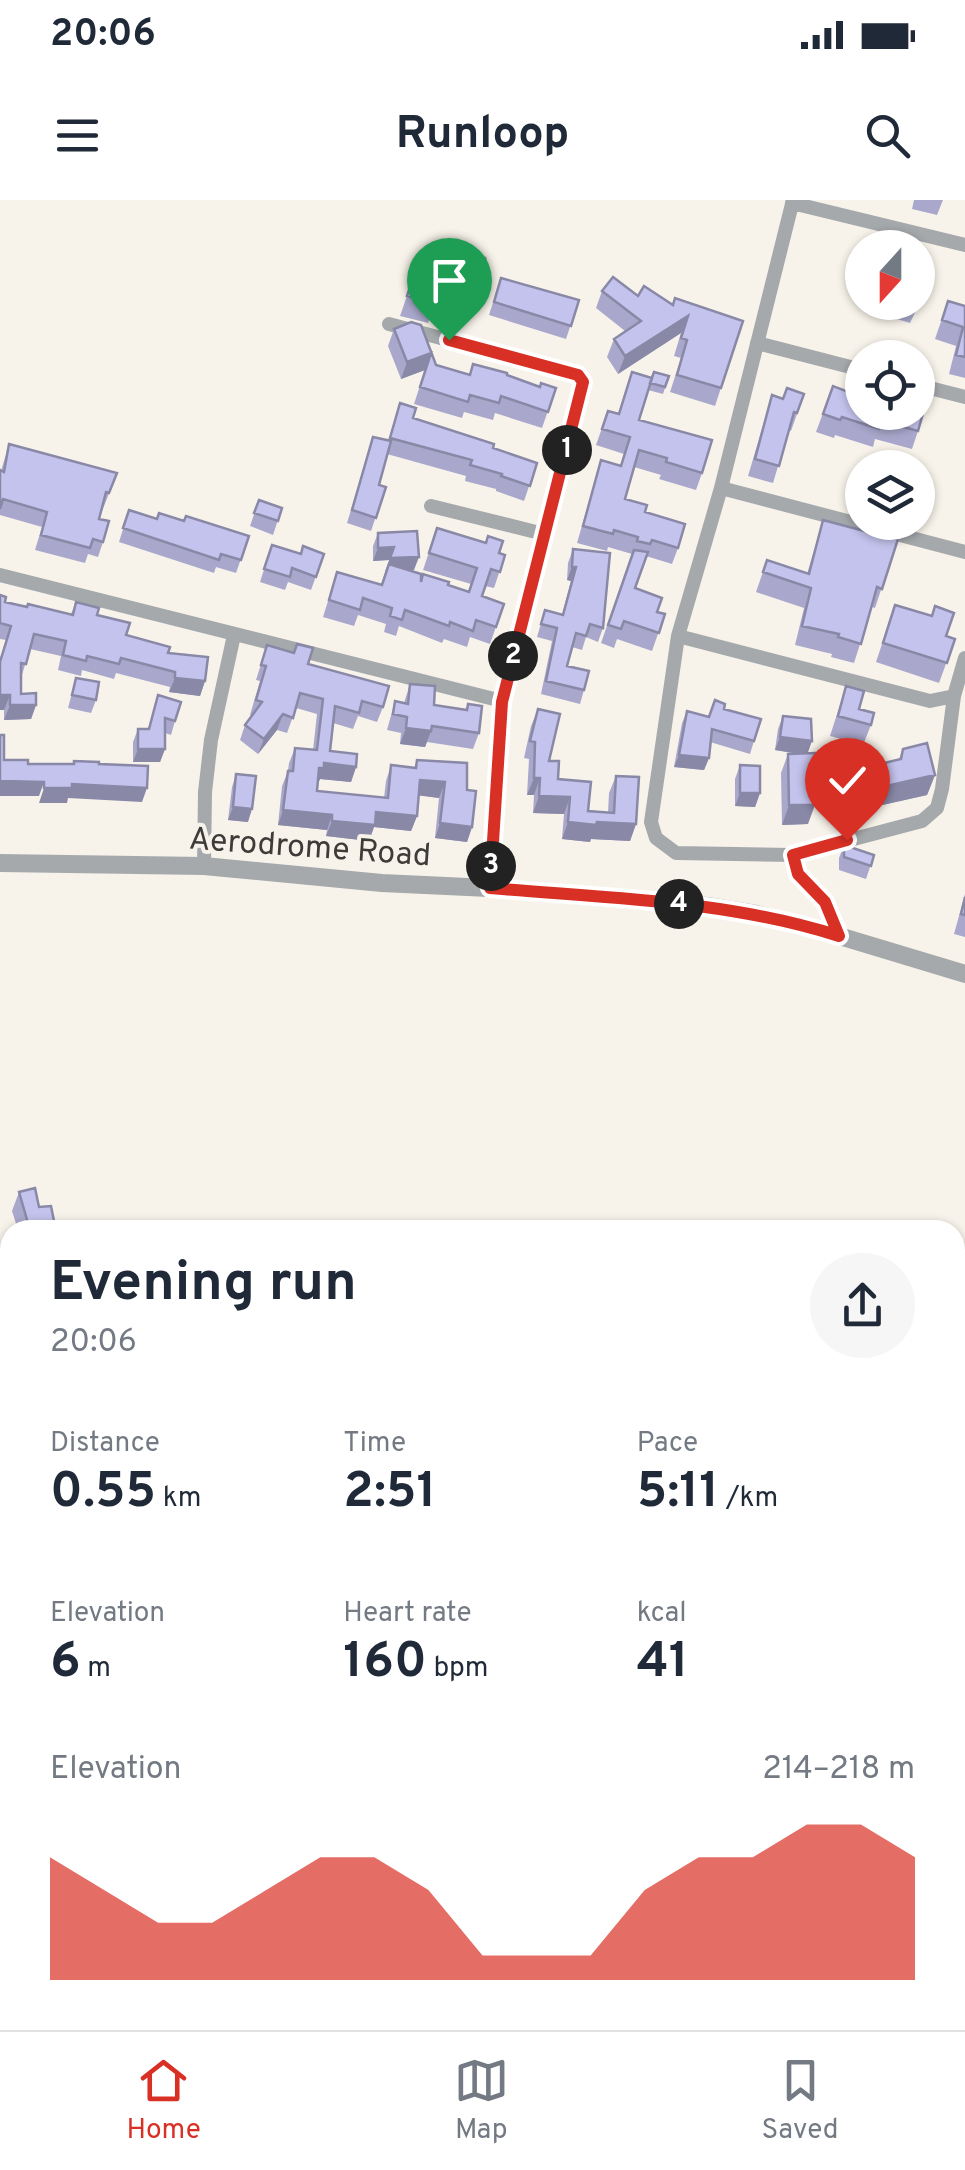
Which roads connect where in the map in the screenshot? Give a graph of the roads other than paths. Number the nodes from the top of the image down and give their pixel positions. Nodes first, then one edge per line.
1 (792, 202) edge
2 (965, 245) edge
3 (388, 324) dead end
4 (757, 343) junction
5 (845, 366) edge
6 (935, 389) edge
7 (965, 397) edge
8 (720, 488) junction
9 (431, 506) dead end
10 (544, 534) junction
11 (965, 552) edge
12 (0, 575) edge
13 (234, 634) junction
14 (678, 636) junction
15 (965, 658) edge
16 (954, 696) junction
17 (502, 702) junction
18 (793, 855) junction
19 (0, 863) edge
20 (204, 866) junction
21 (490, 888) junction
22 (839, 936) junction
23 (965, 974) edge

1 - 2 street
1 - 4 street
3 - 10 street
4 - 5 street
4 - 8 street
6 - 7 street
8 - 11 street
8 - 14 street
9 - 10 street
10 - 17 street
12 - 13 street
13 - 17 street
13 - 20 street
14 - 16 street
14 - 18 street
15 - 16 street
16 - 18 street
17 - 21 street
18 - 22 street
19 - 20 street, Aerodrome Road
20 - 21 street, Aerodrome Road
21 - 22 street, Aerodrome Road
22 - 23 street, Aerodrome Road

